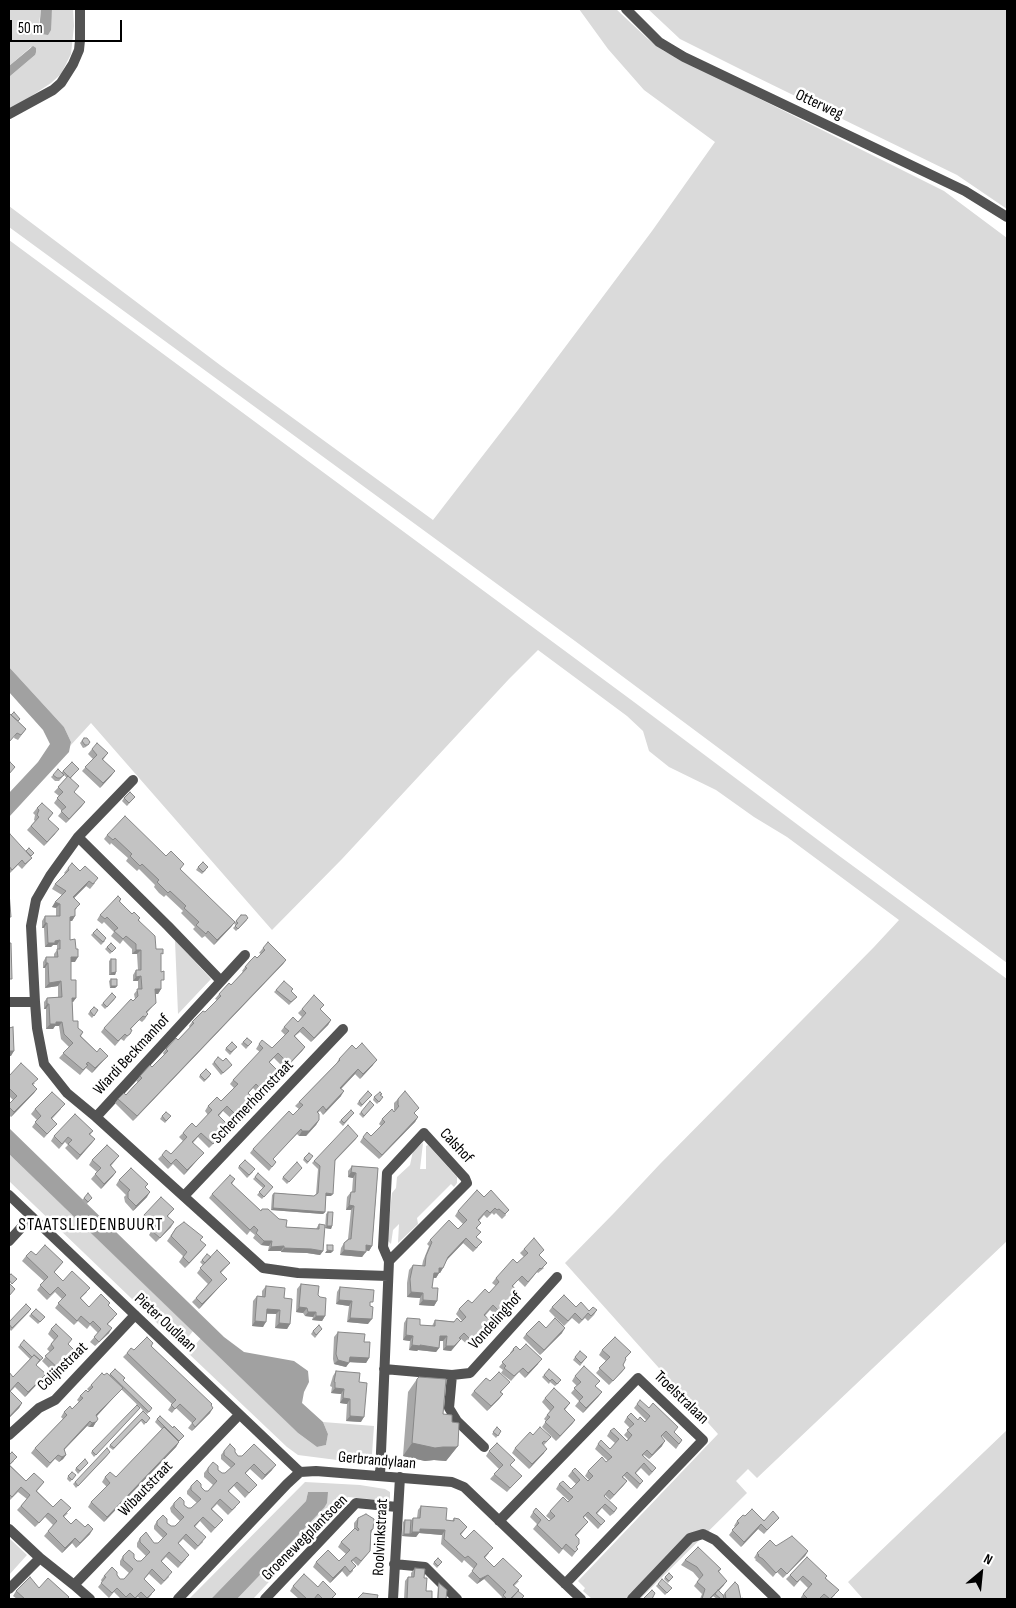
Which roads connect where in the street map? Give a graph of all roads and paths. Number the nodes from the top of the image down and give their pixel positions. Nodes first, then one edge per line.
1 (80, 9) edge
2 (626, 9) edge
3 (9, 114) edge
4 (1007, 216) edge
5 (133, 780) dead end
6 (78, 837) junction
7 (245, 955) dead end
8 (221, 981) junction
9 (9, 1002) edge
10 (35, 1002) junction
11 (343, 1029) dead end
12 (96, 1116) junction
13 (9, 1195) edge
14 (184, 1196) junction
15 (31, 1218) junction
16 (9, 1241) edge
17 (389, 1261) junction
18 (388, 1276) junction
19 (556, 1277) dead end
20 (135, 1316) junction
21 (384, 1369) junction
22 (452, 1375) junction
23 (239, 1415) junction
24 (9, 1435) edge
25 (484, 1447) dead end
26 (300, 1472) junction
27 (380, 1476) junction
28 (400, 1477) junction
29 (397, 1507) junction
30 (499, 1521) junction
31 (9, 1529) edge
32 (40, 1558) junction
33 (394, 1564) junction
34 (74, 1584) junction
35 (565, 1584) junction
36 (9, 1589) edge
37 (90, 1599) edge
38 (178, 1599) edge
39 (266, 1599) edge
40 (392, 1599) edge
41 (457, 1599) edge
42 (581, 1599) edge
43 (632, 1599) edge
44 (776, 1599) edge

1 - 3 street
2 - 4 street, Otterweg
5 - 6 street, Wiardi Beckmanhof
6 - 8 street
6 - 10 street, Wiardi Beckmanhof
7 - 8 street, Wiardi Beckmanhof
8 - 12 street, Wiardi Beckmanhof
9 - 10 street
10 - 12 street, Wiardi Beckmanhof
11 - 14 street, Schermerhornstraat
12 - 14 street
13 - 15 street, Pieter Oudlaan
14 - 18 street
15 - 16 street
15 - 20 street, Pieter Oudlaan
17 - 17 street, Calshof
17 - 18 street, Calshof
18 - 21 street, Calshof
19 - 22 street, Vondelinghof
20 - 23 street, Pieter Oudlaan
20 - 24 street, Colijnstraat
21 - 22 street, Vondelinghof
21 - 27 street, Calshof
22 - 25 street
23 - 26 street, Pieter Oudlaan
23 - 34 street, Wibautstraat
26 - 27 street, Gerbrandylaan
26 - 38 street
27 - 28 street, Gerbrandylaan
28 - 29 street, Roolvinkstraat
28 - 30 street, Gerbrandylaan
29 - 33 street, Roolvinkstraat
29 - 39 street, Groenewegplantsoen
30 - 35 street, Gerbrandylaan
30 - 35 street, Troelstralaan
31 - 32 street
32 - 34 street
32 - 36 street
33 - 40 street, Roolvinkstraat
33 - 41 street
34 - 37 street
35 - 42 street, Gerbrandylaan
43 - 44 street

